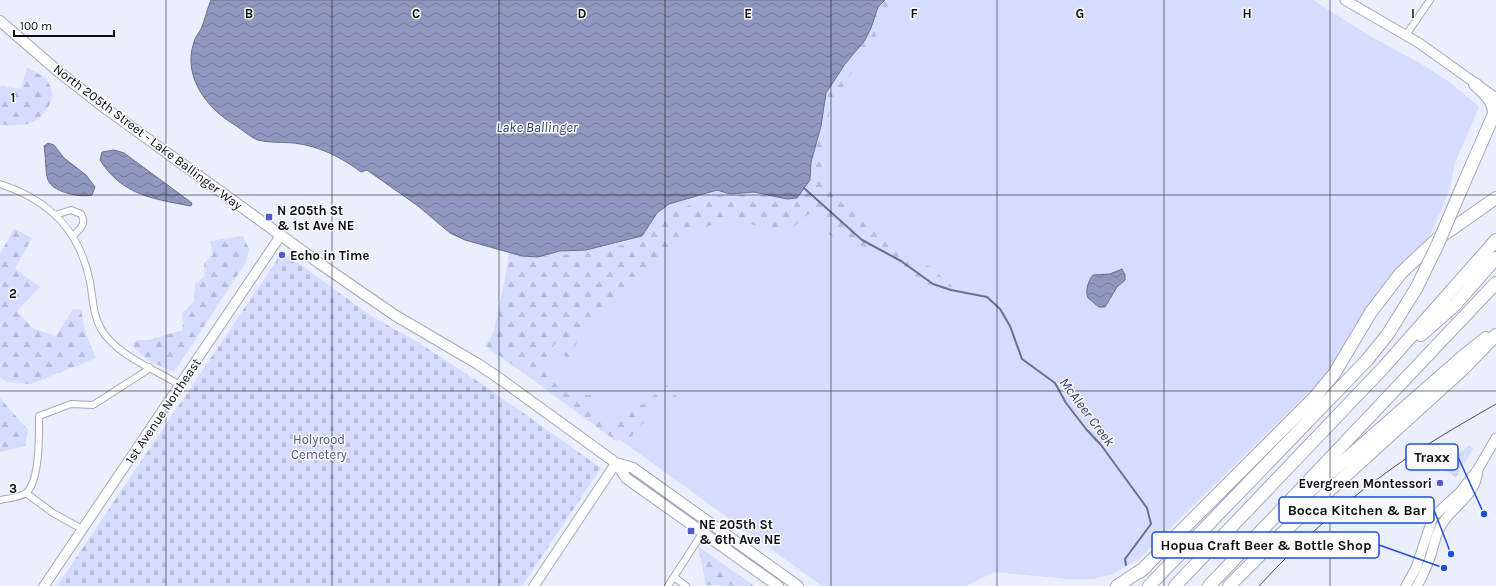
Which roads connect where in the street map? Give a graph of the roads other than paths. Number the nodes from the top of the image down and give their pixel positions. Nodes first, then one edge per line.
1 (1346, 0) edge
2 (1430, 0) edge
3 (0, 21) edge
4 (1406, 35) junction
5 (1476, 84) junction
6 (1496, 98) edge
7 (1496, 127) edge
8 (1484, 140) junction
9 (0, 184) edge
10 (1496, 198) edge
11 (55, 215) junction
12 (281, 235) junction
13 (73, 236) junction
14 (1496, 240) edge
15 (1496, 258) edge
16 (1496, 283) edge
17 (1496, 331) edge
18 (1496, 335) edge
19 (149, 367) junction
20 (1384, 367) junction
21 (180, 385) junction
22 (1496, 438) edge
23 (616, 463) junction
24 (1478, 469) junction
25 (1254, 478) junction
26 (26, 493) junction
27 (1325, 496) junction
28 (0, 500) edge
29 (684, 504) junction
30 (82, 529) junction
31 (703, 532) junction
32 (724, 532) junction
33 (1246, 547) junction
34 (1140, 572) junction
35 (674, 577) junction
36 (44, 586) edge
37 (534, 586) edge
38 (668, 586) edge
39 (686, 586) edge
40 (778, 586) edge
41 (798, 586) edge
42 (1117, 586) edge
43 (1149, 586) edge
44 (1175, 586) edge
45 (1209, 586) edge
46 (1229, 586) edge
47 (1240, 586) edge
48 (1406, 586) edge
49 (1417, 586) edge

1 - 4 street
2 - 4 street
3 - 12 main road, North 205th Street - Lake Ballinger Way
4 - 5 street
5 - 6 street
5 - 8 highway
7 - 8 highway
8 - 25 highway, bridge
9 - 11 street
10 - 34 highway
11 - 13 street
11 - 13 street
12 - 21 street, 1st Avenue Northeast
12 - 23 main road, North 205th Street - Lake Ballinger Way
13 - 19 street
14 - 20 highway
15 - 20 highway
16 - 33 highway
17 - 33 highway
18 - 27 highway
19 - 21 street
19 - 26 street
20 - 44 highway
21 - 30 street, 1st Avenue Northeast
22 - 24 street
23 - 29 main road
23 - 31 main road
23 - 37 street
24 - 48 street
24 - 49 street
25 - 34 highway
25 - 43 highway
26 - 28 street
26 - 30 street
27 - 46 highway
27 - 47 highway
29 - 31 main road
29 - 32 main road
30 - 36 street, 1st Avenue Northeast
31 - 32 main road
31 - 35 street
31 - 40 main road
32 - 41 main road
33 - 45 highway
34 - 42 highway
35 - 38 street
35 - 39 street

